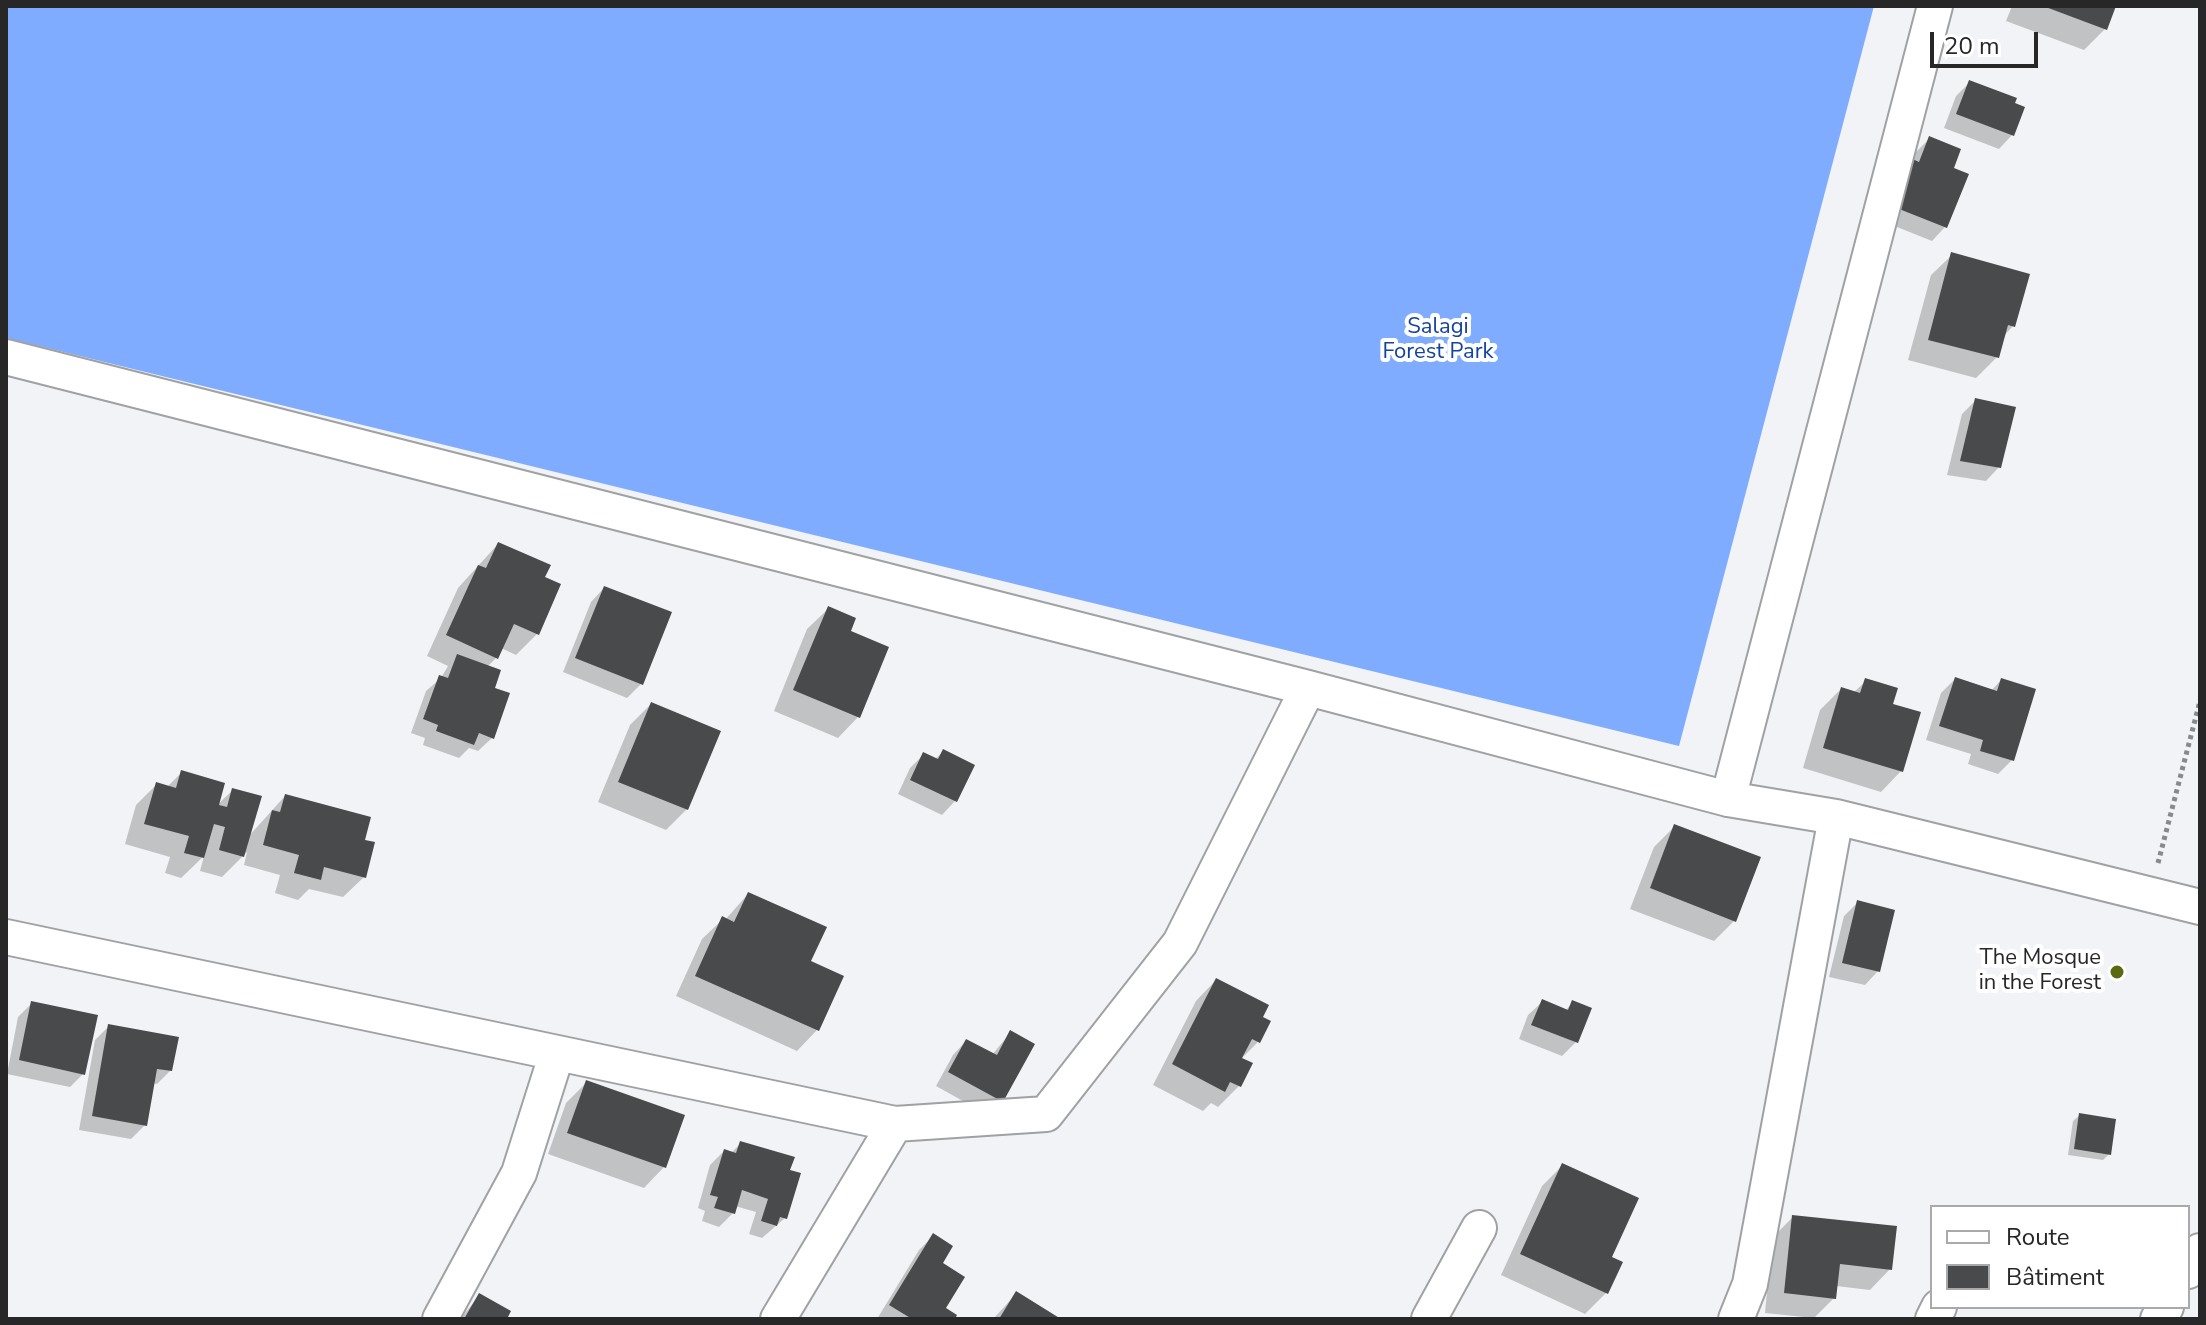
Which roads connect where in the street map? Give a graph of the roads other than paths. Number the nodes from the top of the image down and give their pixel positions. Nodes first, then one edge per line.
1 (1935, 6) edge
2 (6, 357) edge
3 (1308, 688) junction
4 (1728, 799) junction
5 (1836, 817) junction
6 (2200, 907) edge
7 (6, 937) edge
8 (557, 1053) junction
9 (895, 1124) junction
10 (1479, 1228) dead end
11 (440, 1319) edge
12 (778, 1319) edge
13 (1429, 1319) edge
14 (1736, 1319) edge

1 - 4 street
2 - 3 street
3 - 4 street
3 - 9 street
4 - 5 street
5 - 6 street
5 - 14 street
7 - 8 street
8 - 9 street
8 - 11 street
9 - 12 street
10 - 13 street

